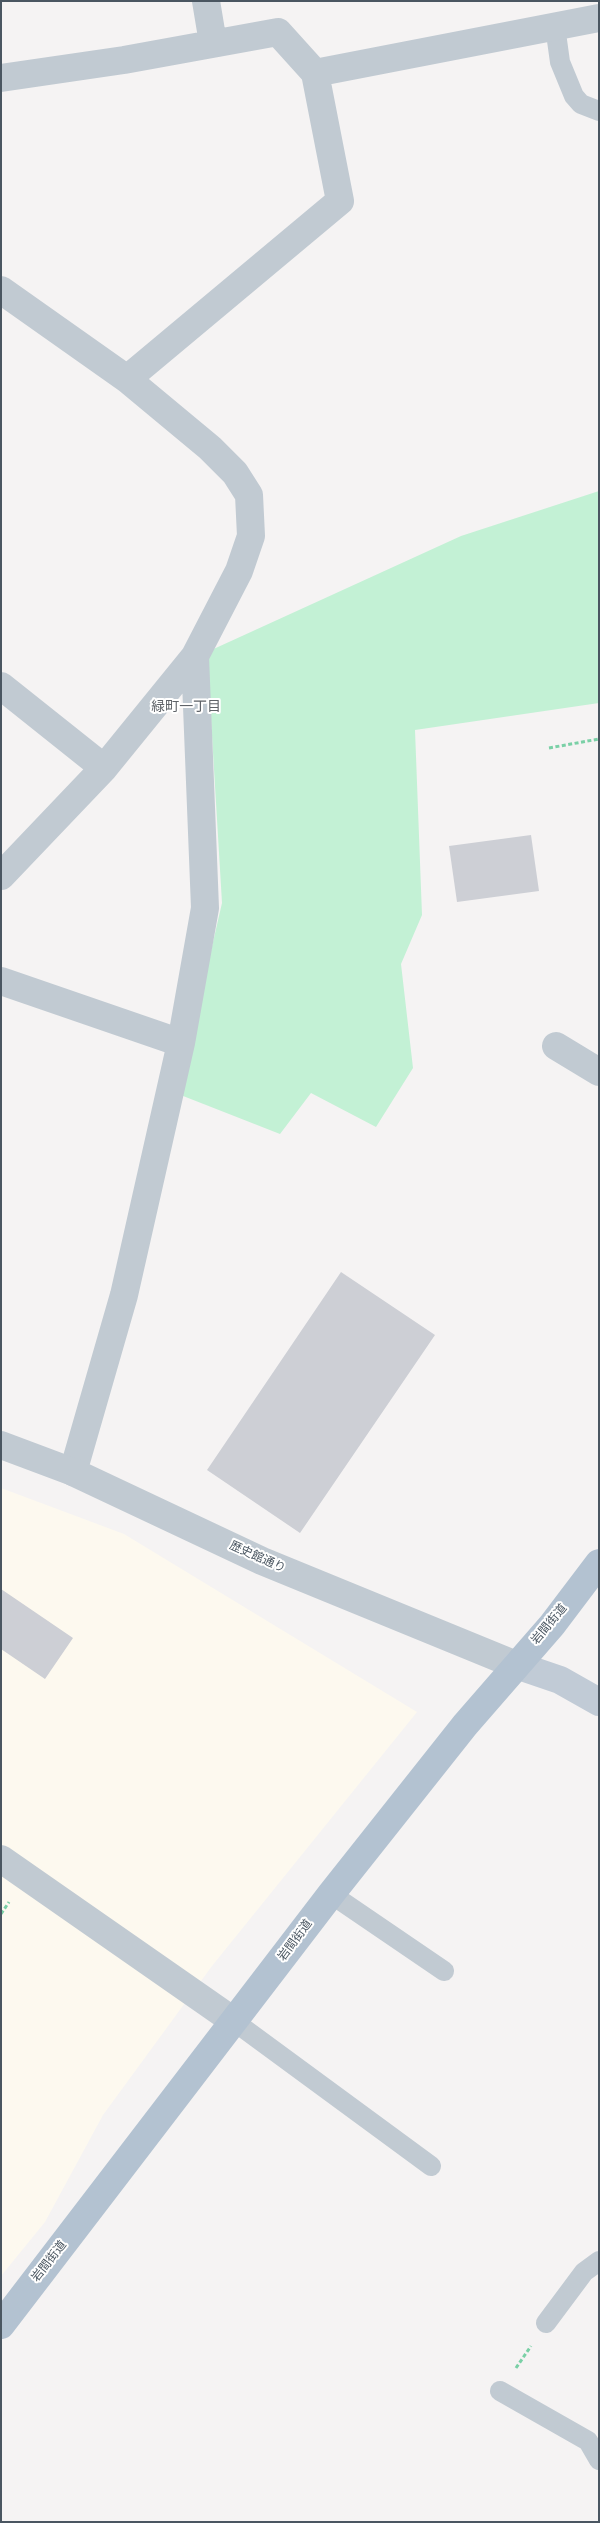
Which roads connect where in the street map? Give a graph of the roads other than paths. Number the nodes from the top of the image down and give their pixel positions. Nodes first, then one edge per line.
1 (206, 1) edge
2 (599, 18) edge
3 (555, 26) junction
4 (213, 43) junction
5 (315, 73) junction
6 (1, 78) edge
7 (599, 111) edge
8 (1, 290) edge
9 (127, 379) junction
10 (195, 656) junction
11 (1, 686) edge
12 (104, 768) junction
13 (1, 876) edge
14 (1, 981) edge
15 (181, 1043) junction
16 (556, 1046) dead end
17 (599, 1072) edge
18 (1, 1445) edge
19 (73, 1472) junction
20 (599, 1563) edge
21 (516, 1666) junction
22 (599, 1702) edge
23 (1, 1859) edge
24 (331, 1894) junction
25 (444, 1971) dead end
26 (235, 2022) junction
27 (431, 2166) dead end
28 (599, 2261) edge
29 (546, 2323) road end
30 (1, 2325) edge
31 (500, 2391) road end
32 (599, 2460) edge

1 - 4 street
2 - 3 street
3 - 5 street
3 - 7 lane
4 - 5 street
4 - 6 street
5 - 9 street
8 - 9 street
9 - 10 street
10 - 12 street
10 - 15 street
11 - 12 street
12 - 13 street
14 - 15 street
15 - 19 street
16 - 17 street
18 - 19 street, 歴史館通り
19 - 21 street, 歴史館通り
20 - 21 main road, 岩間街道
21 - 22 main road
21 - 24 main road, 岩間街道
23 - 26 street
24 - 25 lane
24 - 26 main road, 岩間街道
26 - 27 lane
26 - 30 main road, 岩間街道
28 - 29 lane
31 - 32 lane

